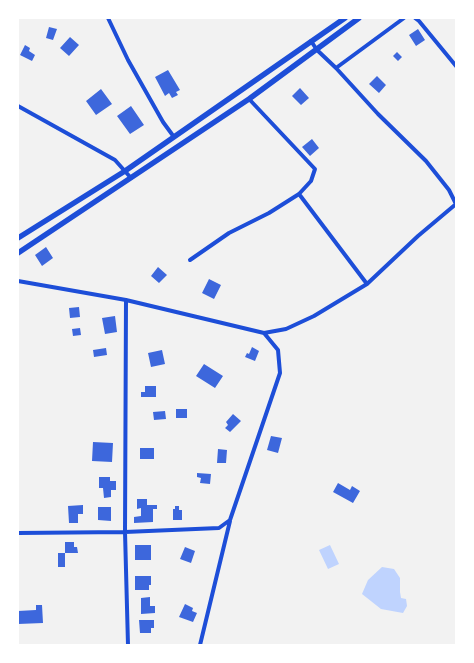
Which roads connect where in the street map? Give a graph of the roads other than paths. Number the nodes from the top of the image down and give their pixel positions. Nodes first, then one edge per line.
1 (108, 18) edge
2 (345, 18) edge
3 (359, 18) edge
4 (404, 18) edge
5 (415, 18) edge
6 (311, 41) junction
7 (317, 50) junction
8 (456, 66) edge
9 (336, 68) junction
10 (249, 99) junction
11 (18, 106) edge
12 (174, 137) junction
13 (125, 170) junction
14 (131, 178) junction
15 (299, 194) junction
16 (456, 204) edge
17 (18, 238) edge
18 (18, 253) edge
19 (190, 260) dead end
20 (18, 281) edge
21 (367, 284) junction
22 (126, 300) junction
23 (264, 333) junction
24 (230, 520) junction
25 (125, 532) junction
26 (18, 533) edge
27 (128, 645) edge
28 (200, 645) edge

1 - 12 street
2 - 6 main road
3 - 7 main road
4 - 9 street
5 - 8 street
6 - 7 street
6 - 12 main road
7 - 9 street
7 - 10 main road
9 - 16 street
10 - 14 main road
10 - 15 street
11 - 13 street
12 - 13 main road
13 - 14 street
13 - 17 main road
14 - 18 main road
15 - 19 street
15 - 21 street
16 - 21 street
20 - 22 street
21 - 23 street
22 - 23 street
22 - 25 street
23 - 24 street
24 - 25 street
24 - 28 street
25 - 26 street
25 - 27 street

